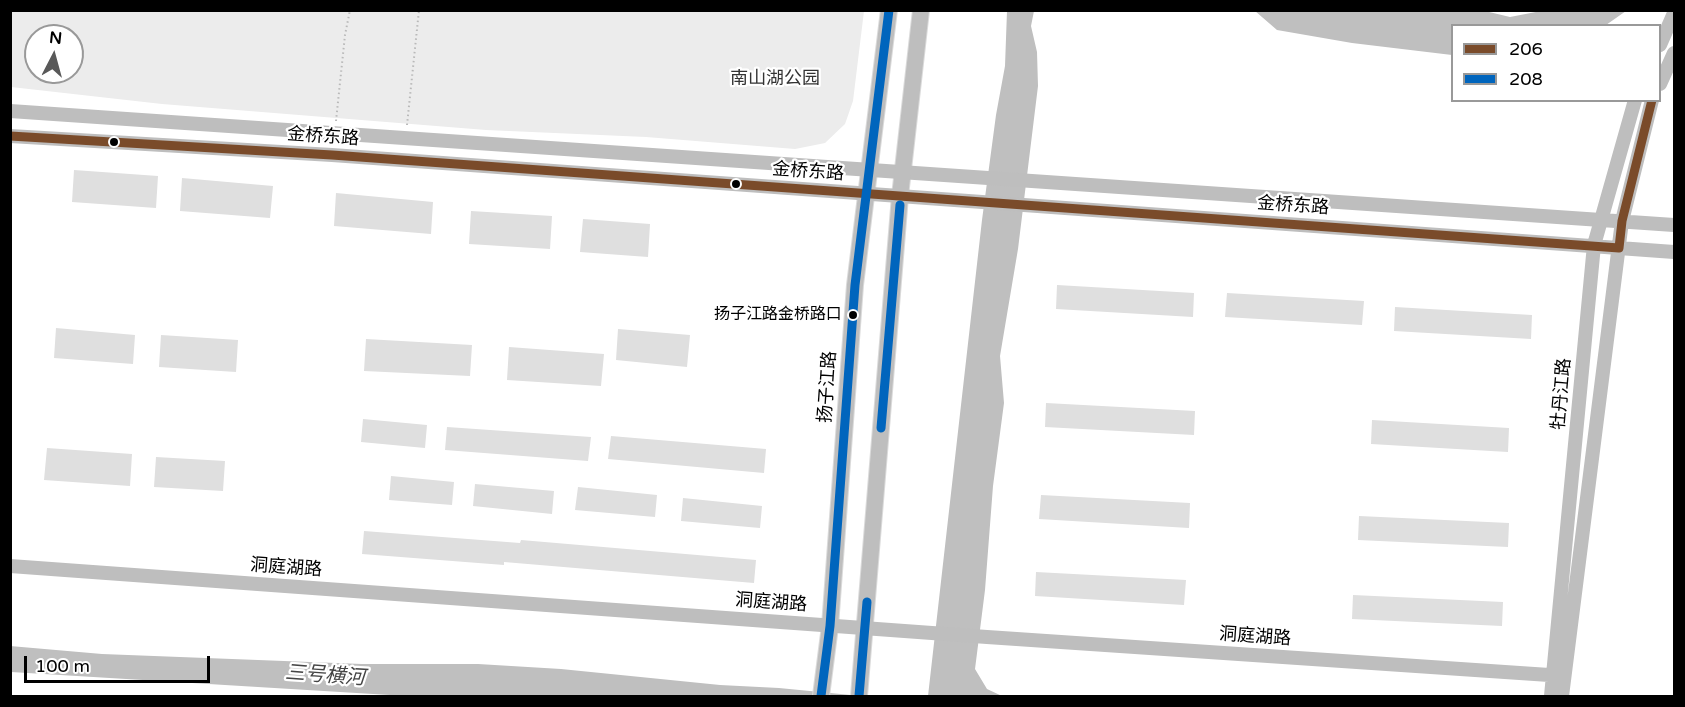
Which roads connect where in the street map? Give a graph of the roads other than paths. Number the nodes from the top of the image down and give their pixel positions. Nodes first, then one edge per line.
1 (889, 10) edge
2 (921, 10) edge
3 (1673, 16) edge
4 (1661, 41) edge
5 (1674, 52) edge
6 (1661, 80) edge
7 (1634, 102) edge
8 (1652, 102) edge
9 (10, 111) edge
10 (10, 136) edge
11 (871, 169) junction
12 (903, 171) junction
13 (867, 194) junction
14 (900, 196) junction
15 (1601, 219) junction
16 (1622, 221) junction
17 (1674, 225) edge
18 (1594, 245) junction
19 (1619, 248) junction
20 (1674, 252) edge
21 (10, 566) edge
22 (830, 626) junction
23 (865, 628) junction
24 (1559, 676) junction
25 (821, 696) edge
26 (859, 696) edge
27 (1551, 696) edge
28 (1563, 696) edge

1 - 11 main road, 扬子江路
2 - 12 main road
3 - 4 street
5 - 6 street
7 - 15 street, 牡丹江路
8 - 16 street, 牡丹江路
9 - 11 street, 金桥东路
10 - 13 street, 金桥东路
11 - 12 street, 金桥东路
11 - 13 main road, 扬子江路
12 - 14 main road
12 - 15 street, 金桥东路
13 - 14 street, 金桥东路
13 - 22 main road, 扬子江路
14 - 18 street, 金桥东路
14 - 23 main road
15 - 16 street, 金桥东路
15 - 18 street, 牡丹江路
16 - 17 street, 金桥东路
16 - 19 street, 牡丹江路
18 - 19 street, 金桥东路
18 - 24 street, 牡丹江路
19 - 20 street, 金桥东路
19 - 24 street, 牡丹江路
21 - 22 street, 洞庭湖路
22 - 23 street, 洞庭湖路
22 - 25 main road, 扬子江路
23 - 24 street, 洞庭湖路
23 - 26 main road
24 - 27 street, 牡丹江路
24 - 28 street, 牡丹江路

